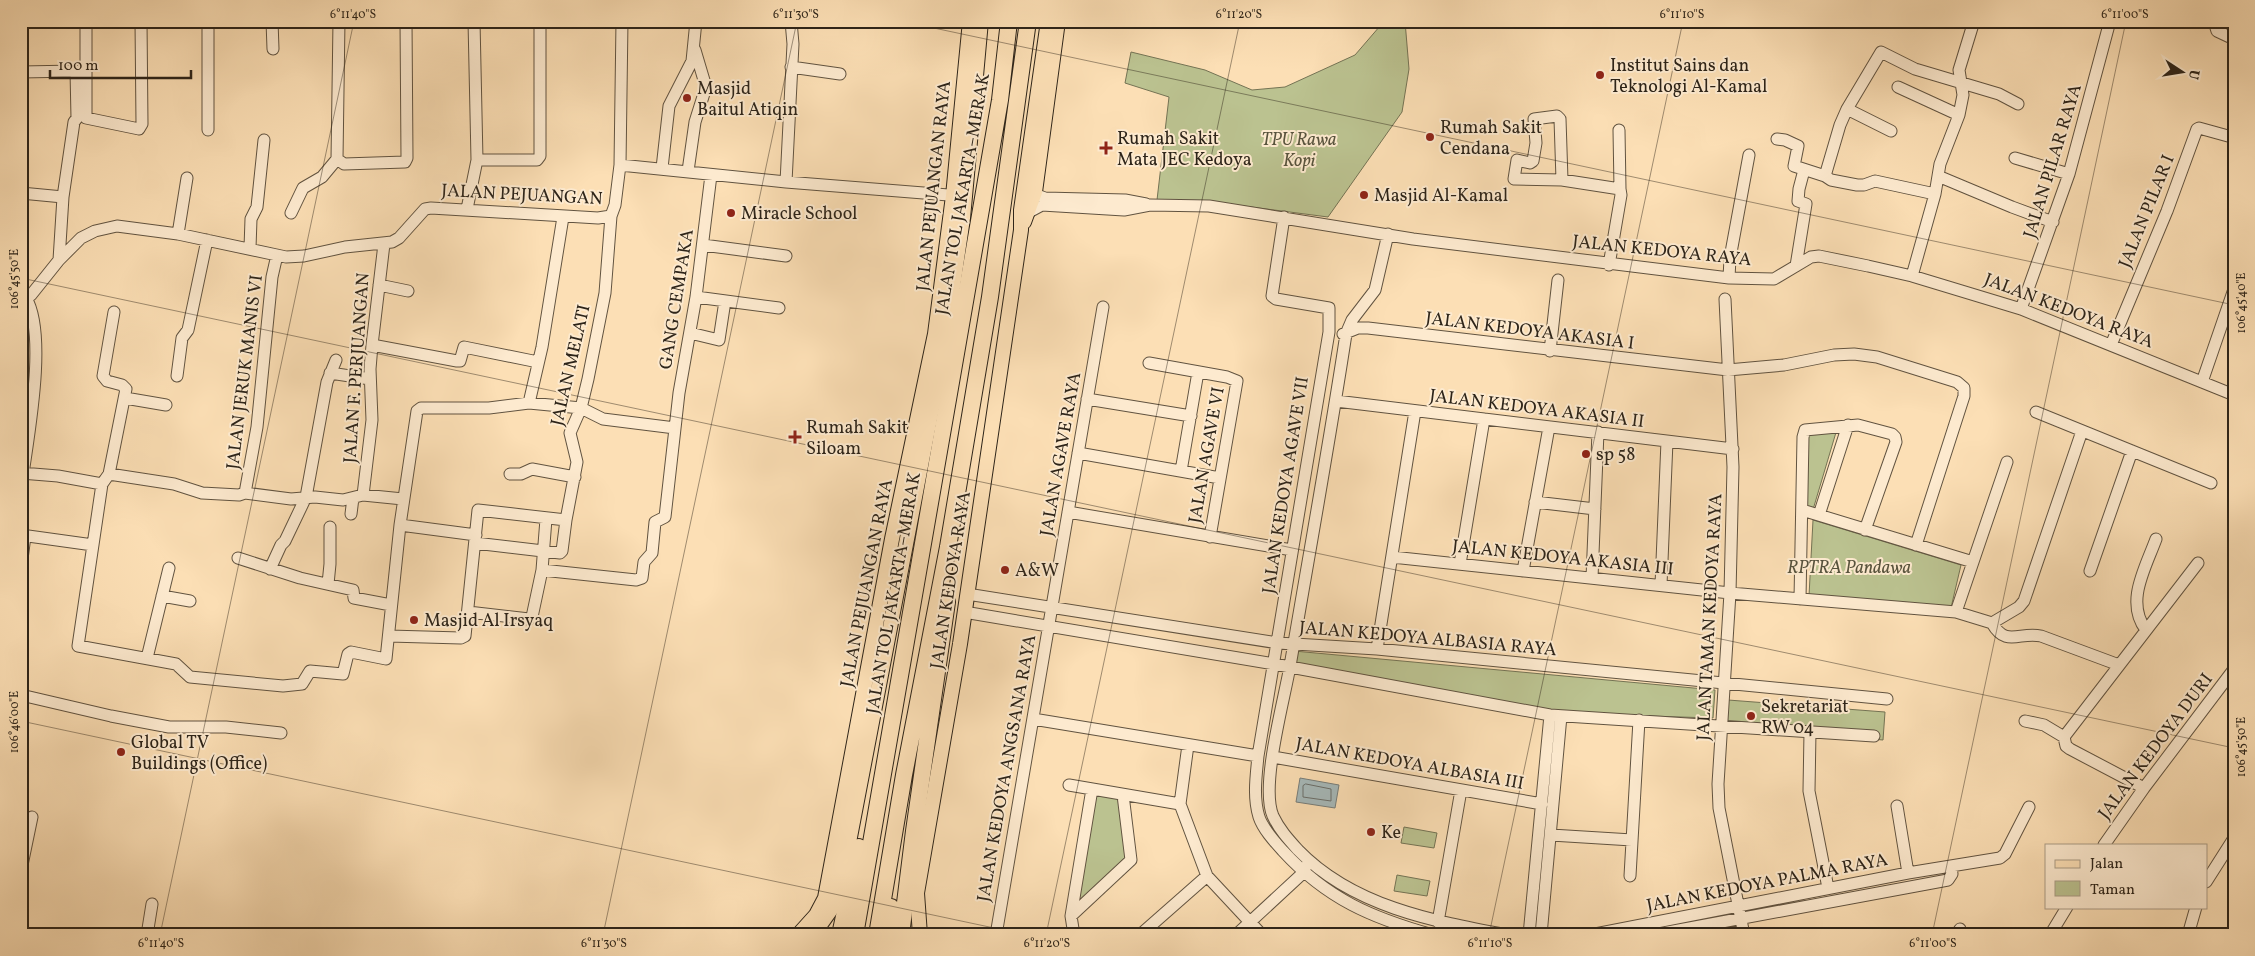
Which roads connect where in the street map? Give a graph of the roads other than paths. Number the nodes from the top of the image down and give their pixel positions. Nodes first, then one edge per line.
1 (86, 21) edge
2 (141, 21) edge
3 (208, 21) edge
4 (272, 21) edge
5 (339, 21) edge
6 (406, 21) edge
7 (474, 21) edge
8 (540, 21) edge
9 (622, 21) edge
10 (696, 21) edge
11 (791, 21) edge
12 (970, 21) edge
13 (981, 21) edge
14 (1009, 21) edge
15 (1028, 21) edge
16 (1048, 21) edge
17 (1058, 21) edge
18 (1974, 21) edge
19 (2110, 21) edge
20 (2219, 21) edge
21 (2234, 39) edge
22 (273, 48) dead end
23 (695, 48) junction
24 (792, 68) junction
25 (21, 72) edge
26 (840, 74) dead end
27 (1962, 83) junction
28 (1898, 87) dead end
29 (2018, 104) dead end
30 (1847, 109) junction
31 (1959, 115) junction
32 (2234, 129) edge
33 (208, 130) dead end
34 (1619, 130) dead end
35 (1891, 131) dead end
36 (1777, 139) dead end
37 (264, 140) dead end
38 (1749, 155) dead end
39 (2015, 158) dead end
40 (337, 159) junction
41 (477, 160) junction
42 (620, 165) junction
43 (662, 168) junction
44 (1804, 170) junction
45 (688, 171) junction
46 (2069, 174) junction
47 (711, 175) junction
48 (1826, 176) junction
49 (1938, 176) junction
50 (187, 178) dead end
51 (1562, 180) junction
52 (786, 182) junction
53 (1620, 189) junction
54 (21, 193) edge
55 (1034, 194) junction
56 (1935, 194) junction
57 (958, 196) junction
58 (63, 197) junction
59 (1150, 205) junction
60 (467, 210) junction
61 (1030, 212) junction
62 (291, 213) dead end
63 (563, 216) junction
64 (611, 216) junction
65 (1284, 217) junction
66 (2053, 222) junction
67 (1021, 230) junction
68 (178, 234) junction
69 (1388, 234) junction
70 (207, 240) junction
71 (384, 244) junction
72 (703, 245) junction
73 (250, 248) junction
74 (277, 255) junction
75 (786, 256) dead end
76 (59, 260) junction
77 (1609, 265) junction
78 (1796, 266) junction
79 (1912, 276) junction
80 (1729, 278) junction
81 (1558, 280) dead end
82 (379, 285) junction
83 (408, 291) dead end
84 (2233, 296) edge
85 (696, 297) junction
86 (24, 299) edge
87 (1725, 299) dead end
88 (726, 301) junction
89 (1102, 307) dead end
90 (779, 308) dead end
91 (2021, 310) junction
92 (114, 312) dead end
93 (1329, 332) junction
94 (690, 333) junction
95 (1346, 334) junction
96 (372, 345) junction
97 (2110, 345) junction
98 (1550, 351) junction
99 (336, 360) dead end
100 (538, 362) junction
101 (1149, 363) dead end
102 (1728, 370) junction
103 (1198, 372) junction
104 (330, 374) junction
105 (178, 376) dead end
106 (370, 379) junction
107 (2202, 382) junction
108 (2234, 395) edge
109 (125, 398) junction
110 (1087, 398) junction
111 (1336, 401) junction
112 (529, 403) junction
113 (166, 405) dead end
114 (581, 408) junction
115 (1415, 410) junction
116 (2036, 412) dead end
117 (1191, 416) junction
118 (1484, 419) junction
119 (1848, 425) junction
120 (1549, 427) junction
121 (675, 428) junction
122 (2082, 430) junction
123 (1598, 432) junction
124 (1667, 441) junction
125 (1733, 449) junction
126 (2132, 451) junction
127 (1078, 454) junction
128 (2006, 462) dead end
129 (1181, 471) junction
130 (22, 474) edge
131 (109, 474) junction
132 (510, 474) dead end
133 (575, 477) junction
134 (1220, 478) junction
135 (2211, 483) dead end
136 (102, 484) junction
137 (246, 493) junction
138 (306, 497) junction
139 (358, 497) junction
140 (403, 500) junction
141 (1535, 502) junction
142 (1595, 509) junction
143 (1802, 510) junction
144 (1068, 512) junction
145 (351, 514) dead end
146 (1819, 515) junction
147 (546, 519) junction
148 (566, 520) junction
149 (400, 525) junction
150 (330, 527) dead end
151 (1865, 530) junction
152 (23, 536) edge
153 (1210, 537) junction
154 (475, 539) junction
155 (2156, 539) dead end
156 (93, 545) junction
157 (1916, 545) junction
158 (948, 547) junction
159 (544, 550) junction
160 (1292, 550) junction
161 (1392, 557) junction
162 (238, 558) dead end
163 (1973, 562) junction
164 (2198, 563) dead end
165 (1460, 564) junction
166 (21, 567) edge
167 (169, 568) dead end
168 (270, 569) junction
169 (542, 570) junction
170 (1523, 571) junction
171 (2090, 571) dead end
172 (1592, 578) junction
173 (328, 584) junction
174 (1661, 586) junction
175 (1730, 593) junction
176 (967, 594) junction
177 (162, 596) junction
178 (1800, 599) junction
179 (190, 601) dead end
180 (391, 605) junction
181 (1051, 608) junction
182 (468, 612) junction
183 (964, 612) junction
184 (1956, 612) junction
185 (1992, 624) junction
186 (1048, 626) junction
187 (2146, 630) junction
188 (389, 636) junction
189 (1278, 643) junction
190 (1294, 644) junction
191 (1376, 649) junction
192 (147, 658) junction
193 (1274, 664) junction
194 (2119, 666) junction
195 (1290, 668) junction
196 (2234, 670) edge
197 (1723, 684) junction
198 (21, 695) edge
199 (1887, 699) dead end
200 (1555, 715) junction
201 (1033, 719) junction
202 (1639, 720) junction
203 (2025, 720) dead end
204 (1720, 726) junction
205 (1810, 732) junction
206 (281, 733) dead end
207 (1874, 736) dead end
208 (888, 737) junction
209 (2064, 737) junction
210 (1188, 745) junction
211 (1258, 756) junction
212 (1273, 757) junction
213 (904, 775) junction
214 (1069, 785) dead end
215 (2144, 788) junction
216 (1092, 789) junction
217 (1461, 790) junction
218 (1123, 795) junction
219 (1180, 804) junction
220 (1542, 804) junction
221 (1897, 806) dead end
222 (2029, 807) dead end
223 (32, 817) dead end
224 (1551, 835) junction
225 (2234, 838) edge
226 (1632, 840) junction
227 (2105, 844) edge
228 (1313, 864) junction
229 (1951, 867) junction
230 (21, 870) edge
231 (1303, 873) junction
232 (1908, 873) junction
233 (1207, 876) junction
234 (1630, 876) dead end
235 (2208, 879) edge
236 (1828, 888) junction
237 (848, 899) junction
238 (152, 904) dead end
239 (1738, 906) junction
240 (2066, 908) edge
241 (2196, 908) edge
242 (1071, 916) junction
243 (1740, 918) junction
244 (1249, 922) junction
245 (1438, 922) junction
246 (147, 935) edge
247 (798, 935) edge
248 (813, 935) edge
249 (830, 935) edge
250 (840, 935) edge
251 (855, 935) edge
252 (876, 935) edge
253 (888, 935) edge
254 (901, 935) edge
255 (920, 935) edge
256 (996, 935) edge
257 (1074, 935) edge
258 (1140, 935) edge
259 (1236, 935) edge
260 (1262, 935) edge
261 (1434, 935) edge
262 (1506, 935) edge
263 (1529, 935) edge
264 (1542, 935) edge
265 (1590, 935) edge
266 (1652, 935) edge
267 (1744, 935) edge
268 (2050, 935) edge
269 (2188, 935) edge

1 - 2 street
3 - 33 street
4 - 22 street
5 - 40 street
6 - 40 street
7 - 41 street
8 - 41 street
9 - 42 street, JALAN PEJUANGAN
10 - 23 street
11 - 24 street
12 - 57 main road, JALAN PEJUANGAN RAYA
13 - 57 main road, JALAN PEJUANGAN RAYA
14 - 208 highway, JALAN TOL JAKARTA–MERAK
15 - 158 highway
16 - 67 main road, JALAN KEDOYA RAYA
17 - 55 main road, JALAN KEDOYA RAYA
18 - 27 street
19 - 46 street, JALAN PILAR RAYA
20 - 21 street
23 - 43 street
23 - 45 street
24 - 26 street
24 - 52 street
25 - 58 street
27 - 29 street
27 - 30 street
27 - 31 street
28 - 31 street
30 - 35 street
30 - 48 street
31 - 49 street
32 - 97 street, JALAN PILAR I
34 - 53 street
36 - 44 street
37 - 73 street
38 - 80 street
39 - 46 street
40 - 62 street
41 - 60 street
42 - 43 street
42 - 64 street, JALAN PEJUANGAN
43 - 45 street
44 - 48 street
44 - 78 street
45 - 47 street
46 - 66 street, JALAN PILAR RAYA
47 - 52 street
47 - 72 street, GANG CEMPAKA
48 - 56 street
49 - 56 street
49 - 66 street
50 - 68 street
51 - 51 street
51 - 53 street
52 - 57 street
53 - 77 street
54 - 58 street
55 - 59 street, JALAN KEDOYA RAYA
55 - 61 main road, JALAN KEDOYA RAYA
56 - 79 street
57 - 247 main road, JALAN PEJUANGAN RAYA
57 - 248 main road, JALAN PEJUANGAN RAYA
58 - 76 street
59 - 61 street, JALAN KEDOYA RAYA
59 - 65 street, JALAN KEDOYA RAYA
60 - 63 street, JALAN PEJUANGAN
60 - 71 street, JALAN PEJUANGAN
61 - 67 main road, JALAN KEDOYA RAYA
63 - 64 street, JALAN PEJUANGAN
63 - 100 street
64 - 114 street, JALAN MELATI
65 - 69 street, JALAN KEDOYA RAYA
65 - 93 street, JALAN KEDOYA AGAVE VII
66 - 91 street, JALAN PILAR RAYA
67 - 176 main road, JALAN KEDOYA RAYA
68 - 70 street, JALAN PEJUANGAN
68 - 76 street, JALAN PEJUANGAN
69 - 77 street, JALAN KEDOYA RAYA
69 - 95 street
70 - 73 street, JALAN PEJUANGAN
70 - 105 street
71 - 74 street, JALAN PEJUANGAN
71 - 82 street, JALAN F. PERJUANGAN
72 - 75 street
72 - 85 street, GANG CEMPAKA
73 - 74 street, JALAN PEJUANGAN
74 - 137 street, JALAN JERUK MANIS VI
76 - 86 street, JALAN PEJUANGAN
77 - 80 street, JALAN KEDOYA RAYA
78 - 79 street, JALAN KEDOYA RAYA
78 - 80 street, JALAN KEDOYA RAYA
79 - 91 street, JALAN KEDOYA RAYA
81 - 98 street
82 - 83 street
82 - 96 street, JALAN F. PERJUANGAN
84 - 107 street
85 - 88 street
85 - 94 street, GANG CEMPAKA
86 - 130 street
87 - 102 street, JALAN TAMAN KEDOYA RAYA
88 - 90 street
88 - 94 street
89 - 110 street, JALAN AGAVE RAYA
91 - 97 street, JALAN KEDOYA RAYA
92 - 109 street
93 - 95 street, JALAN KEDOYA AKASIA I
93 - 160 street, JALAN KEDOYA AGAVE VII
94 - 121 street, GANG CEMPAKA
95 - 98 street, JALAN KEDOYA AKASIA I
95 - 111 street
96 - 100 street
96 - 106 street, JALAN F. PERJUANGAN
97 - 107 street, JALAN KEDOYA RAYA
98 - 102 street, JALAN KEDOYA AKASIA I
99 - 104 street
100 - 112 street
101 - 103 street, JALAN AGAVE VI
102 - 125 street, JALAN TAMAN KEDOYA RAYA
102 - 157 street, JALAN KEDOYA AKASIA I
103 - 117 street
103 - 134 street, JALAN AGAVE VI
104 - 106 street
104 - 138 street
106 - 139 street, JALAN F. PERJUANGAN
107 - 108 street, JALAN KEDOYA RAYA
109 - 113 street
109 - 131 street
110 - 117 street
110 - 127 street, JALAN AGAVE RAYA
111 - 115 street, JALAN KEDOYA AKASIA II
111 - 190 street
112 - 114 street
112 - 140 street
114 - 121 street
114 - 133 street, JALAN MELATI
115 - 118 street, JALAN KEDOYA AKASIA II
115 - 161 street
116 - 122 street
117 - 129 street
118 - 120 street, JALAN KEDOYA AKASIA II
118 - 165 street
119 - 143 street
119 - 146 street
119 - 151 street
120 - 123 street, JALAN KEDOYA AKASIA II
120 - 141 street
121 - 169 street, GANG CEMPAKA
122 - 126 street
122 - 185 street
123 - 124 street, JALAN KEDOYA AKASIA II
123 - 142 street
124 - 125 street, JALAN KEDOYA AKASIA II
124 - 174 street
125 - 175 street, JALAN TAMAN KEDOYA RAYA
126 - 135 street
126 - 171 street
127 - 129 street
127 - 144 street, JALAN AGAVE RAYA
128 - 163 street
129 - 134 street
130 - 136 street
131 - 136 street
131 - 137 street, JALAN JERUK MANIS VI
132 - 133 street
133 - 148 street, JALAN MELATI
134 - 153 street, JALAN AGAVE VI
136 - 156 street
137 - 138 street, JALAN JERUK MANIS VI
138 - 139 street, JALAN JERUK MANIS VI
138 - 168 street
139 - 140 street, JALAN JERUK MANIS VI
139 - 145 street, JALAN F. PERJUANGAN
140 - 149 street
141 - 142 street
141 - 170 street
142 - 172 street
143 - 146 street
143 - 178 street
144 - 153 street
144 - 181 street, JALAN AGAVE RAYA
146 - 151 street
147 - 148 street
147 - 154 street
147 - 159 street
148 - 159 street, JALAN MELATI
149 - 154 street
149 - 180 street
150 - 173 street
151 - 157 street
152 - 156 street
152 - 166 street
153 - 160 street
154 - 159 street
154 - 182 street
155 - 187 street
156 - 192 street
157 - 163 street
158 - 213 highway
158 - 254 highway
159 - 169 street
160 - 189 street, JALAN KEDOYA AGAVE VII
161 - 165 street, JALAN KEDOYA AKASIA III
161 - 191 street
162 - 168 street
163 - 184 street
164 - 187 street
165 - 170 street, JALAN KEDOYA AKASIA III
167 - 177 street
168 - 173 street
169 - 182 street
170 - 172 street, JALAN KEDOYA AKASIA III
172 - 174 street, JALAN KEDOYA AKASIA III
173 - 180 street
174 - 175 street, JALAN KEDOYA AKASIA III
175 - 178 street, JALAN KEDOYA AKASIA III
175 - 197 street, JALAN TAMAN KEDOYA RAYA
176 - 181 street, JALAN KEDOYA ALBASIA RAYA
176 - 183 main road, JALAN KEDOYA RAYA
177 - 179 street
177 - 192 street
178 - 184 street, JALAN KEDOYA AKASIA III
180 - 188 street
181 - 186 street, JALAN KEDOYA ANGSANA RAYA
181 - 189 street, JALAN KEDOYA ALBASIA RAYA
182 - 188 street
183 - 186 street
183 - 255 main road, JALAN KEDOYA RAYA
184 - 185 street, JALAN KEDOYA AKASIA III
185 - 194 street, JALAN KEDOYA AKASIA III
186 - 193 street
186 - 201 street, JALAN KEDOYA ANGSANA RAYA
187 - 194 street
188 - 192 street
189 - 190 street, JALAN KEDOYA ALBASIA RAYA
189 - 193 street
190 - 191 street, JALAN KEDOYA ALBASIA RAYA
190 - 195 street
191 - 197 street, JALAN KEDOYA ALBASIA RAYA
193 - 195 street
193 - 211 street
194 - 209 street
195 - 200 street
195 - 212 street
196 - 215 street, JALAN KEDOYA DURI
197 - 199 street, JALAN KEDOYA ALBASIA RAYA
197 - 204 street, JALAN TAMAN KEDOYA RAYA
198 - 206 street
200 - 202 street
200 - 220 street
200 - 224 street
201 - 210 street
201 - 256 street, JALAN KEDOYA ANGSANA RAYA
202 - 204 street
202 - 226 street
203 - 209 street
204 - 205 street
204 - 239 street, JALAN TAMAN KEDOYA RAYA
205 - 207 street
205 - 236 street
208 - 237 highway
208 - 251 highway, JALAN TOL JAKARTA–MERAK
209 - 215 street
210 - 211 street
210 - 219 street
211 - 231 street
212 - 217 street, JALAN KEDOYA ALBASIA III
212 - 228 street
213 - 252 highway
213 - 253 highway
214 - 216 street
215 - 227 street, JALAN KEDOYA DURI
216 - 218 street
216 - 242 street
217 - 220 street, JALAN KEDOYA ALBASIA III
217 - 245 street
218 - 219 street
218 - 242 street
219 - 233 street
220 - 263 street
221 - 232 street
222 - 229 street, JALAN KEDOYA PALMA RAYA
223 - 230 street
224 - 226 street
224 - 264 street
225 - 235 street
226 - 234 street
228 - 231 street
228 - 245 street
229 - 232 street, JALAN KEDOYA PALMA RAYA
229 - 243 street, JALAN KEDOYA PALMA RAYA
231 - 244 street
231 - 261 street
232 - 236 street, JALAN KEDOYA PALMA RAYA
233 - 244 street
233 - 258 street
236 - 239 street, JALAN KEDOYA PALMA RAYA
237 - 249 highway
237 - 250 highway
238 - 246 street
239 - 243 street, JALAN TAMAN KEDOYA RAYA
239 - 265 street, JALAN KEDOYA PALMA RAYA
240 - 268 street
241 - 269 street
242 - 257 street
243 - 266 street, JALAN KEDOYA PALMA RAYA
243 - 267 street, JALAN TAMAN KEDOYA RAYA
244 - 259 street
244 - 260 street
245 - 262 street

